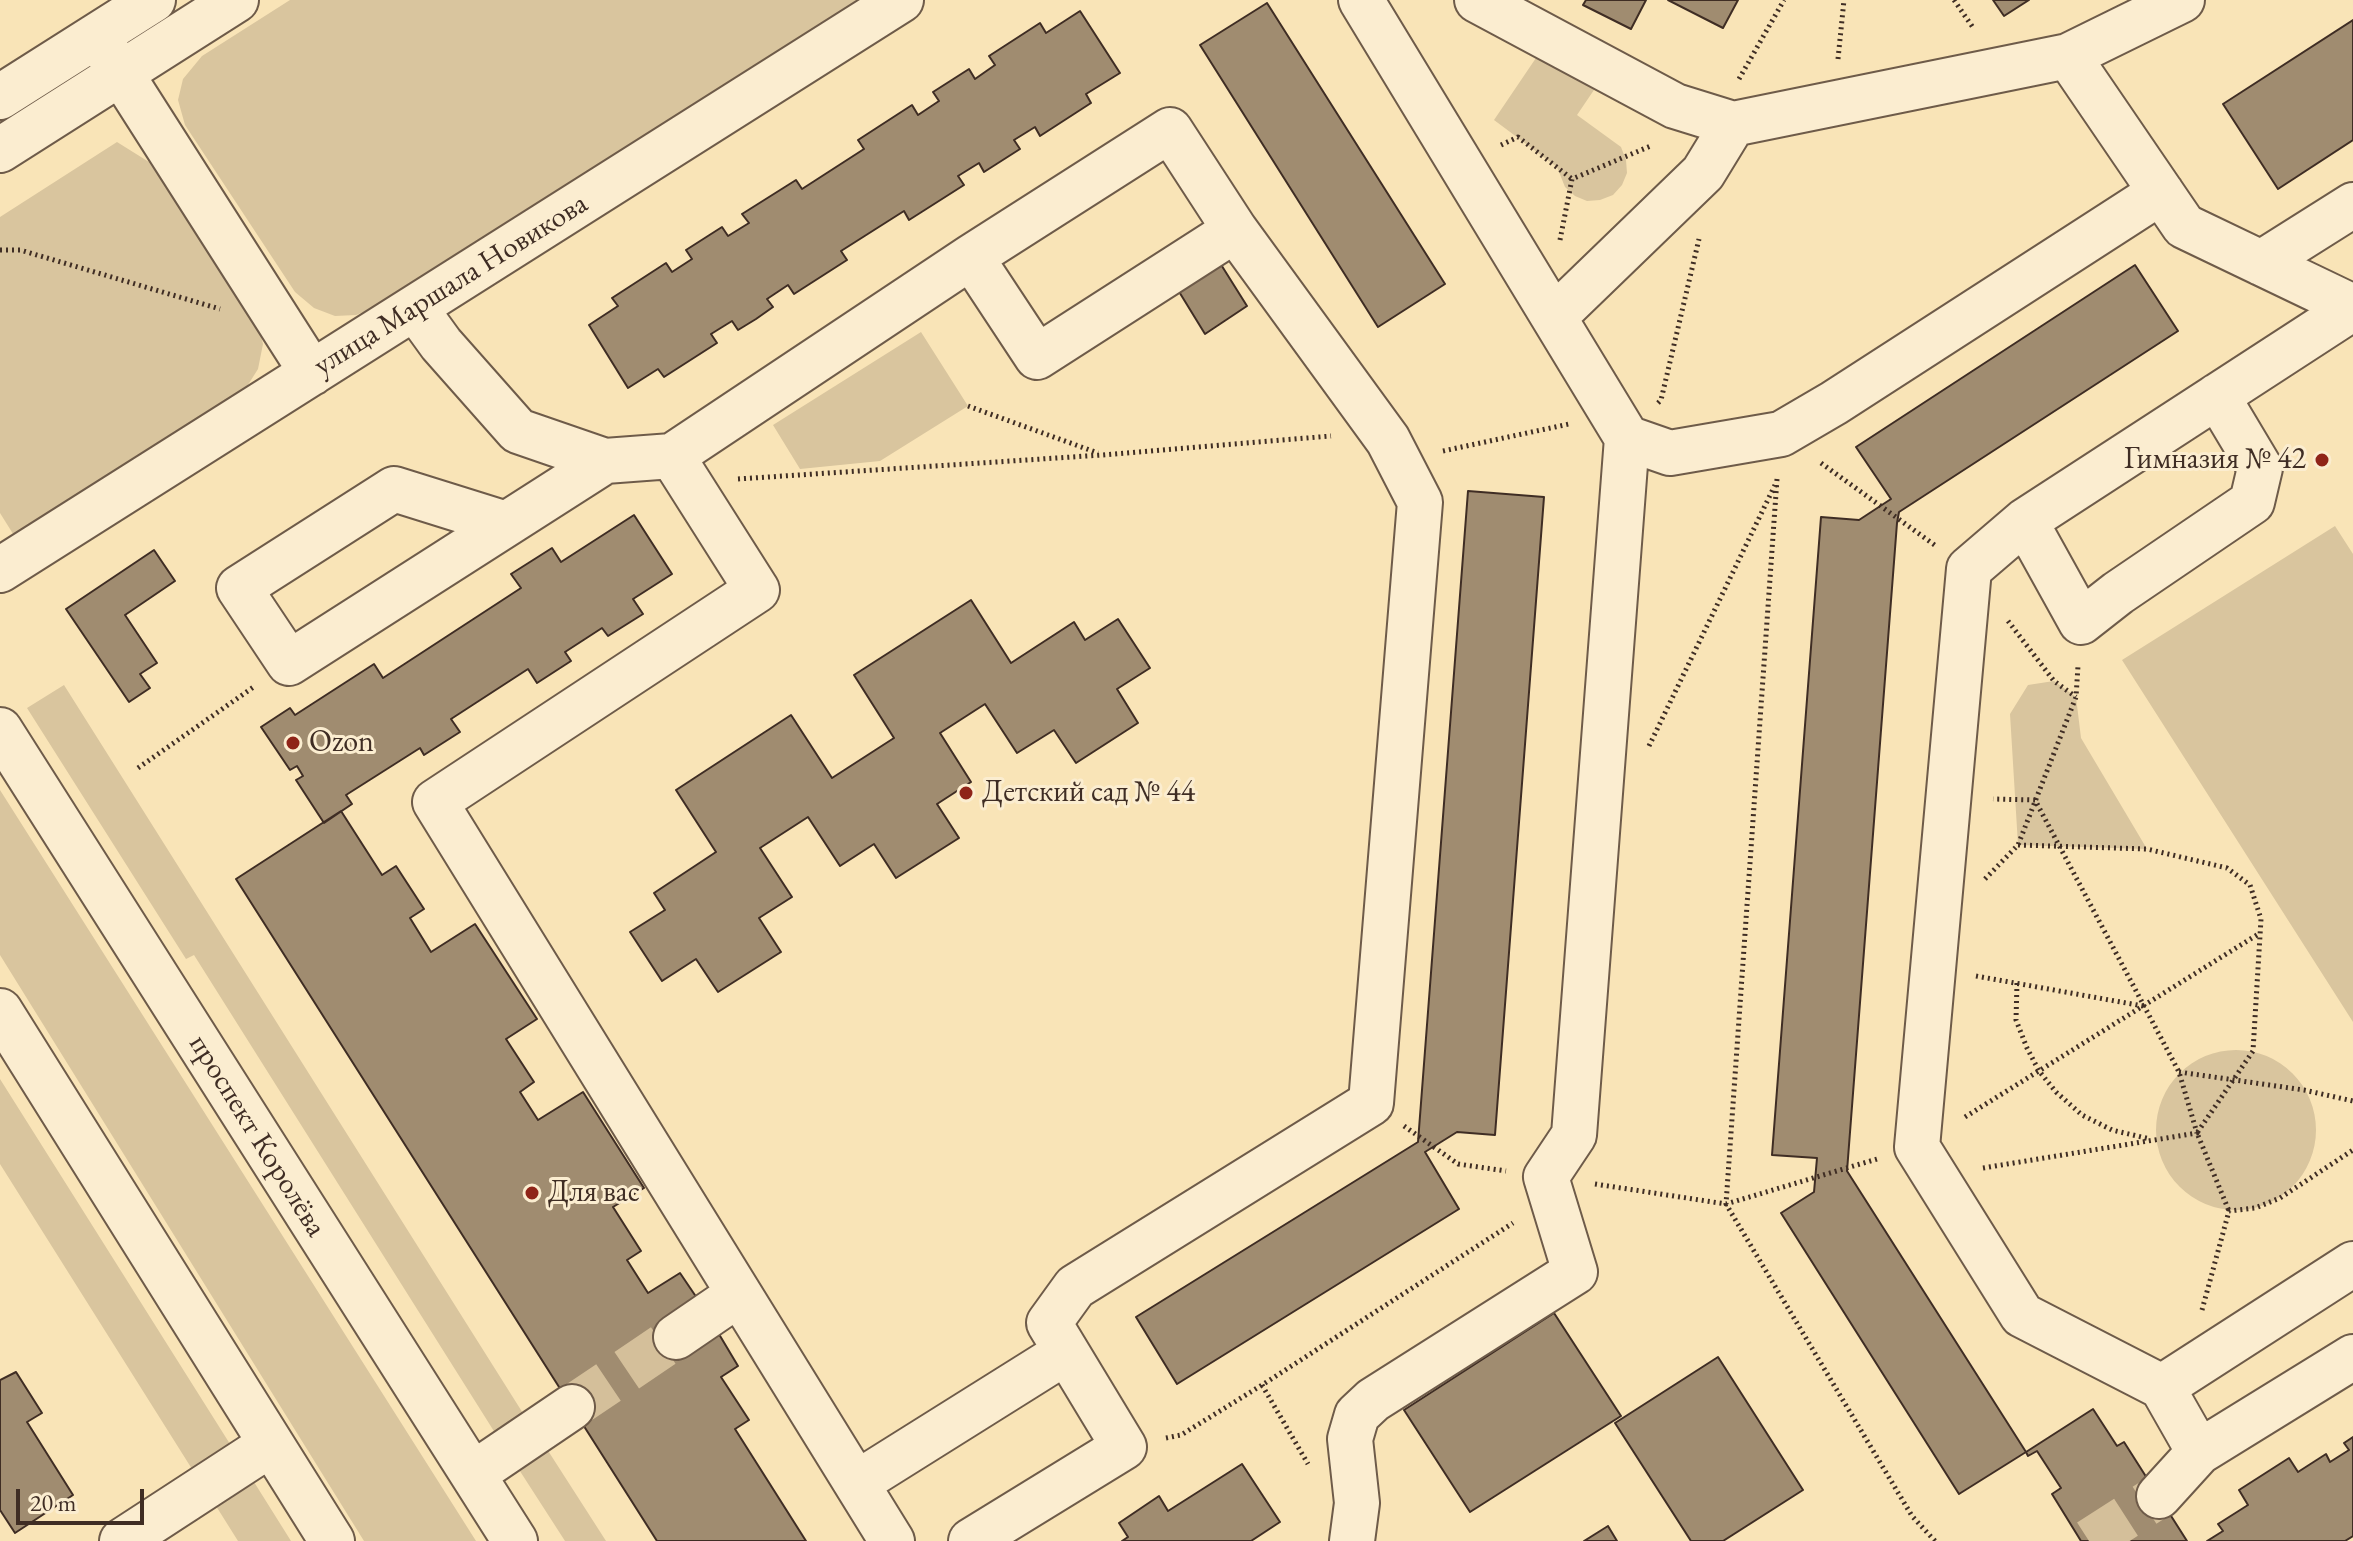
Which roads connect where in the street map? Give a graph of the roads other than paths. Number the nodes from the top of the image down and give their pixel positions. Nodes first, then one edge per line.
1 (153, 0) edge
2 (236, 0) edge
3 (901, 0) edge
4 (1361, 0) edge
5 (1477, 0) edge
6 (2182, 0) edge
7 (97, 36) junction
8 (2068, 56) junction
9 (121, 74) junction
10 (0, 97) edge
11 (1725, 121) junction
12 (0, 150) edge
13 (2161, 192) junction
14 (2353, 205) edge
15 (1235, 230) junction
16 (971, 257) junction
17 (2261, 263) junction
18 (415, 308) junction
19 (2353, 308) edge
20 (1551, 311) junction
21 (312, 373) junction
22 (2217, 396) junction
23 (1627, 438) junction
24 (605, 461) junction
25 (681, 469) junction
26 (2025, 521) junction
27 (506, 524) junction
28 (0, 570) edge
29 (0, 730) edge
30 (0, 1011) edge
31 (2353, 1264) edge
32 (739, 1294) junction
33 (676, 1337) tunnel mouth
34 (1066, 1352) junction
35 (2353, 1357) edge
36 (2173, 1380) junction
37 (572, 1407) tunnel mouth
38 (271, 1444) junction
39 (2199, 1452) junction
40 (473, 1474) junction
41 (857, 1483) junction
42 (2159, 1496) tunnel mouth
43 (122, 1541) edge
44 (332, 1541) edge
45 (515, 1541) edge
46 (892, 1541) edge
47 (971, 1541) edge
48 (1352, 1541) edge

1 - 7 street
2 - 9 street
3 - 18 street, улица Маршала Новикова
4 - 20 street
5 - 11 street
6 - 8 street
7 - 9 street
7 - 10 street
8 - 11 street
8 - 13 street
9 - 12 street
9 - 21 street
11 - 20 street
13 - 17 street
13 - 23 street
14 - 17 street
15 - 16 street
15 - 16 street
15 - 34 street
16 - 25 street
17 - 19 street
18 - 21 street, улица Маршала Новикова
18 - 24 street
19 - 22 street
20 - 23 street
21 - 28 street, улица Маршала Новикова
22 - 26 street
22 - 26 street
23 - 48 street
24 - 25 street
24 - 27 street
25 - 32 street
26 - 36 street
27 - 27 street
29 - 40 street, проспект Королёва
30 - 38 street
31 - 36 street
32 - 33 street
32 - 41 street
34 - 41 street
34 - 47 street
35 - 39 street
36 - 39 street
37 - 40 street
38 - 43 street
38 - 44 street
39 - 42 street
40 - 45 street, проспект Королёва
41 - 46 street

